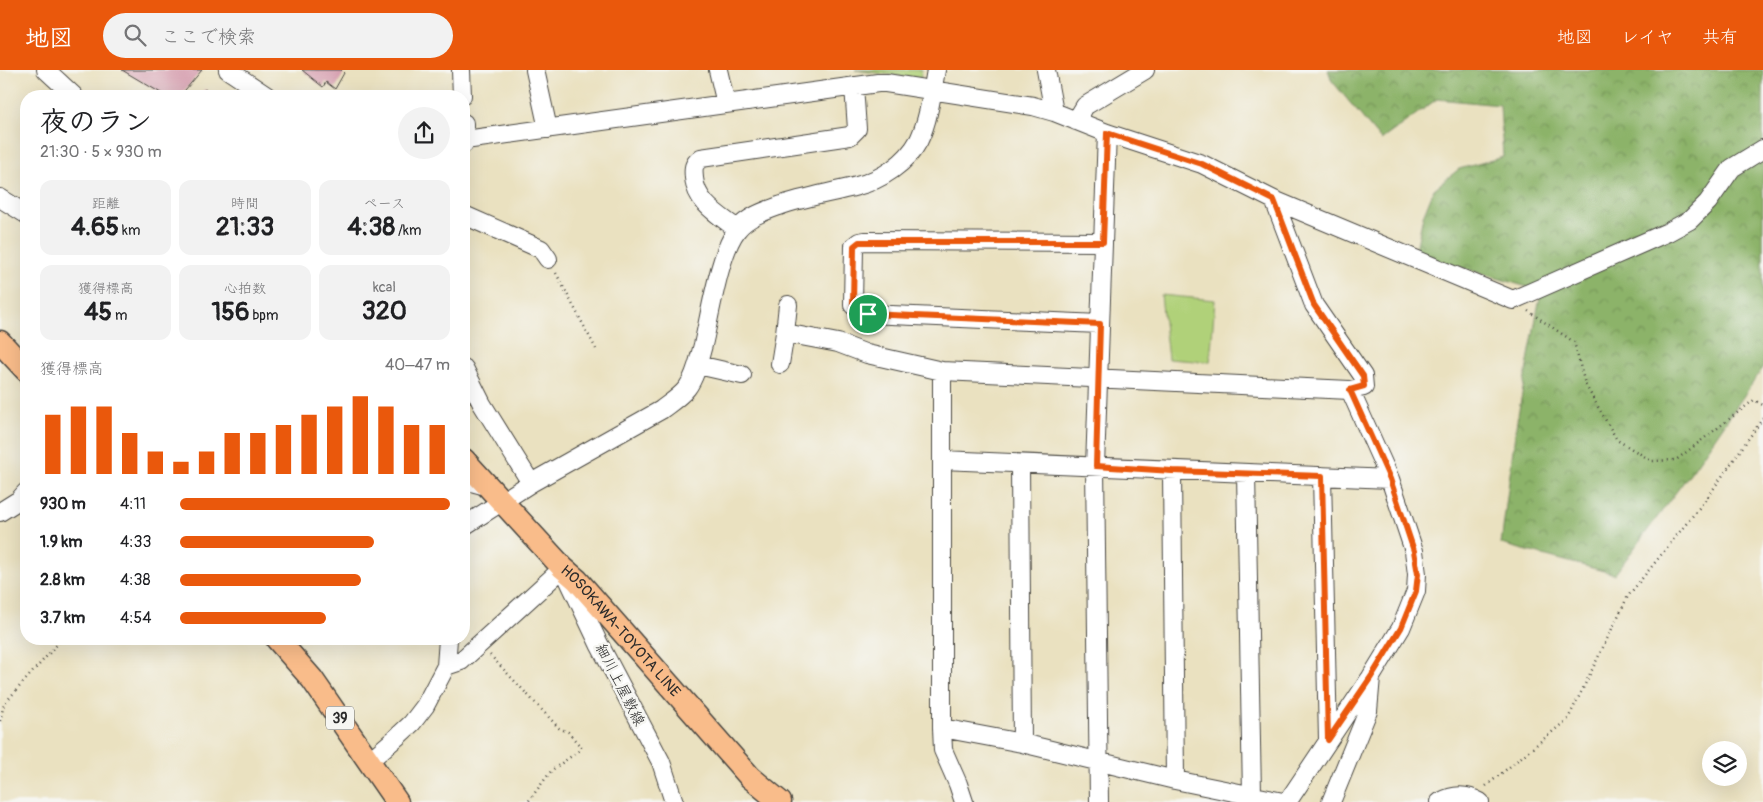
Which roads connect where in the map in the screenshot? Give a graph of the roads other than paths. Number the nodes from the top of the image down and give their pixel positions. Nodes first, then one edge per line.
1 (46, 70) edge
2 (228, 70) edge
3 (461, 70) edge
4 (535, 70) edge
5 (718, 70) edge
6 (936, 70) edge
7 (1046, 70) edge
8 (1145, 70) edge
9 (854, 86) junction
10 (68, 90) edge
11 (258, 90) edge
12 (462, 90) edge
13 (932, 91) junction
14 (726, 104) junction
15 (1054, 112) junction
16 (1076, 121) junction
17 (548, 129) junction
18 (1107, 133) junction
19 (470, 136) edge
20 (1763, 149) edge
21 (0, 199) edge
22 (1274, 200) junction
23 (20, 209) edge
24 (470, 218) edge
25 (737, 230) junction
26 (1103, 242) junction
27 (548, 259) road end
28 (788, 304) dead end
29 (1100, 324) junction
30 (786, 333) junction
31 (0, 342) edge
32 (20, 364) edge
33 (780, 364) dead end
34 (698, 365) junction
35 (942, 371) junction
36 (742, 375) dead end
37 (1098, 378) junction
38 (470, 380) edge
39 (1350, 390) junction
40 (942, 460) junction
41 (1020, 464) junction
42 (470, 466) edge
43 (1096, 466) junction
44 (1172, 471) junction
45 (1246, 473) junction
46 (1322, 476) junction
47 (1390, 479) junction
48 (470, 483) edge
49 (531, 483) junction
50 (496, 494) junction
51 (20, 499) edge
52 (0, 512) edge
53 (470, 520) edge
54 (563, 568) junction
55 (282, 645) edge
56 (448, 645) edge
57 (446, 666) junction
58 (1371, 677) junction
59 (942, 728) junction
60 (1328, 740) junction
61 (1022, 743) junction
62 (370, 760) junction
63 (1099, 761) junction
64 (1175, 780) junction
65 (1252, 795) junction
66 (1476, 800) edge
67 (397, 802) edge
68 (674, 802) edge
69 (780, 802) edge
70 (964, 802) edge
71 (1099, 802) edge
72 (1331, 802) edge
73 (1440, 802) edge

1 - 10 street
2 - 11 street
3 - 12 street
4 - 17 street
5 - 14 street
6 - 13 street
7 - 15 street
8 - 16 street
9 - 13 street
9 - 14 street
9 - 25 street
13 - 15 street
13 - 25 street
14 - 17 street
15 - 16 street
16 - 18 street
17 - 19 street
18 - 22 street
18 - 26 street
20 - 22 street
21 - 23 street
22 - 39 street
24 - 27 street
25 - 34 street
26 - 29 street
26 - 29 street
28 - 30 street
29 - 37 street
30 - 33 street
30 - 35 street
31 - 32 main road
34 - 36 street
34 - 49 street
35 - 37 street
35 - 40 street
37 - 39 street
37 - 43 street
38 - 49 street
39 - 47 street
40 - 41 street
40 - 59 street
41 - 43 street
41 - 61 street
42 - 50 main road, HOSOKAWA-TOYOTA LINE
43 - 44 street
43 - 63 street
44 - 45 street
44 - 64 street
45 - 46 street
45 - 65 street
46 - 47 street
46 - 60 street
47 - 58 street
48 - 50 street
49 - 50 street
50 - 53 street
50 - 54 main road, HOSOKAWA-TOYOTA LINE
51 - 52 street
54 - 57 street
54 - 68 street, 細川上屋敷線
54 - 69 main road, HOSOKAWA-TOYOTA LINE
55 - 62 main road, 39
56 - 57 street
57 - 62 street
58 - 60 street
58 - 72 street
59 - 61 street
59 - 70 street
60 - 65 street
61 - 63 street
62 - 67 main road, 39
63 - 64 street
63 - 71 street
64 - 65 street
66 - 73 street

